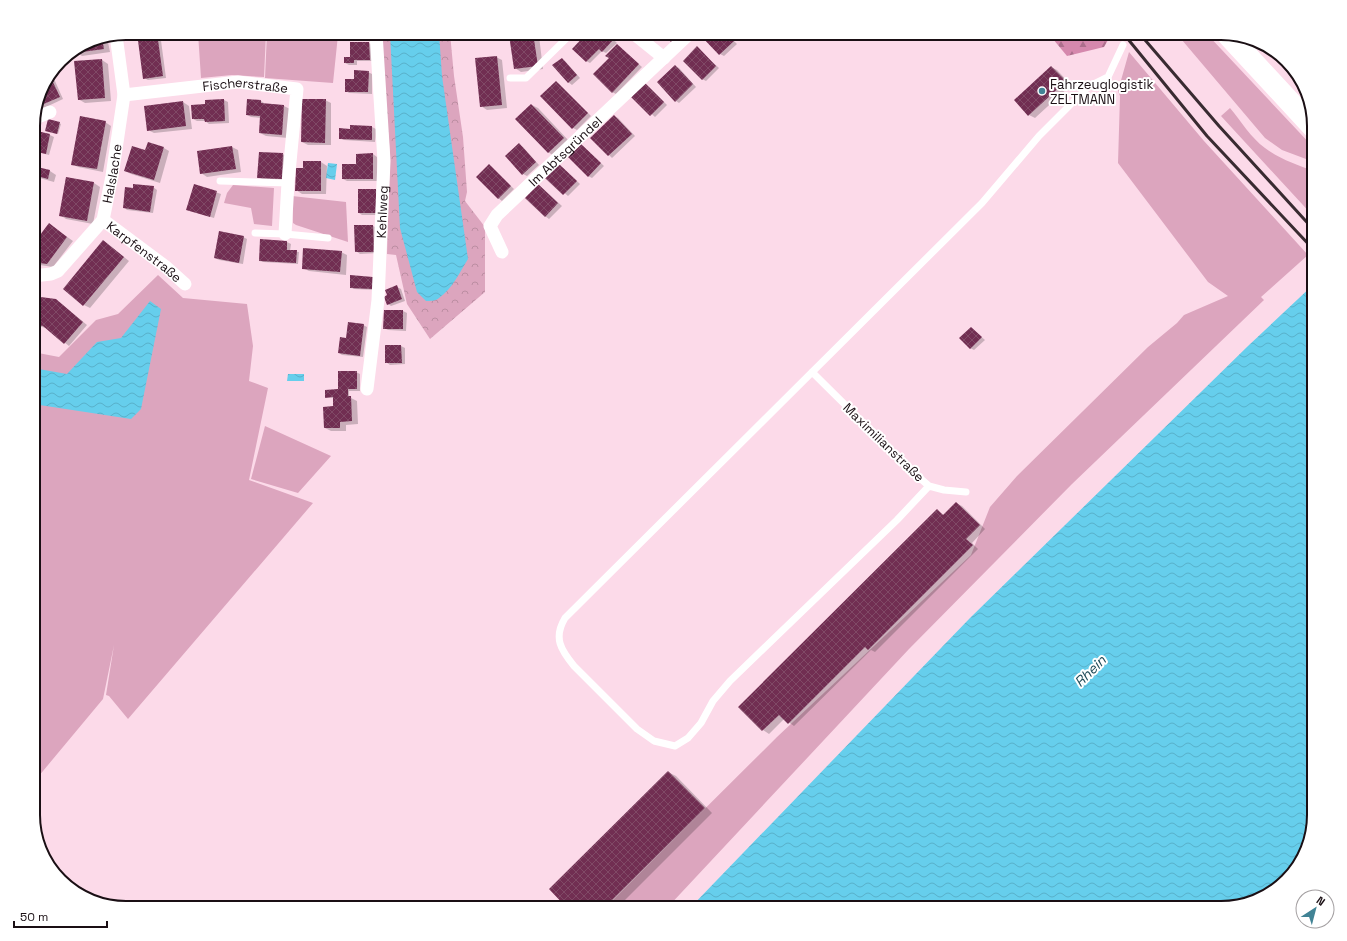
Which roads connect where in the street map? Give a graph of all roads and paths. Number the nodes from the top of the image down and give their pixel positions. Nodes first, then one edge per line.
1 (376, 40) edge
2 (565, 40) edge
3 (642, 40) edge
4 (683, 40) edge
5 (117, 41) edge
6 (1234, 41) edge
7 (1123, 45) dead end
8 (664, 58) junction
9 (510, 78) dead end
10 (124, 95) junction
11 (50, 112) dead end
12 (41, 116) edge
13 (1306, 120) edge
14 (220, 181) dead end
15 (288, 183) junction
16 (103, 220) junction
17 (255, 233) dead end
18 (286, 234) junction
19 (328, 238) dead end
20 (502, 252) dead end
21 (40, 275) edge
22 (185, 284) dead end
23 (812, 372) junction
24 (367, 389) dead end
25 (929, 486) junction
26 (966, 492) dead end

1 - 24 street, Kehlweg
2 - 9 lane
3 - 8 street
4 - 8 street
5 - 10 street, Halslache
6 - 13 highway
7 - 23 lane
8 - 20 street, Im Abtsgründel
10 - 15 street, Fischerstraße
10 - 16 street, Halslache
11 - 12 street
14 - 15 lane
15 - 18 street, Fischerstraße
16 - 21 street, Halslache
16 - 22 street, Karpfenstraße
17 - 18 lane
18 - 19 lane
23 - 25 lane, Maximilianstraße
23 - 25 lane
25 - 26 lane, Maximilianstraße

